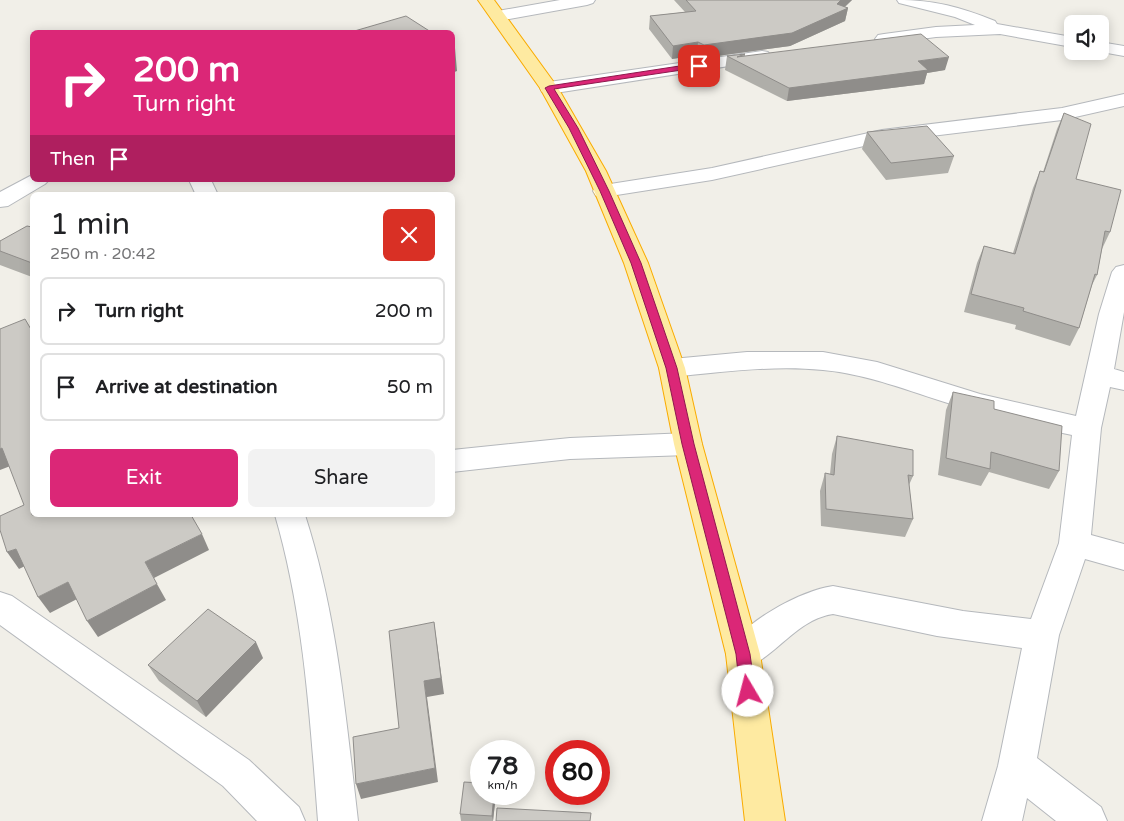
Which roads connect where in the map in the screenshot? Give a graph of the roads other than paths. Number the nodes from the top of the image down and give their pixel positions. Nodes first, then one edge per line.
1 (587, 0) edge
2 (905, 0) edge
3 (492, 8) edge
4 (1000, 30) junction
5 (870, 41) edge
6 (1064, 41) edge
7 (1109, 49) edge
8 (1124, 52) edge
9 (775, 54) edge
10 (549, 88) junction
11 (1124, 100) edge
12 (34, 182) edge
13 (604, 191) junction
14 (0, 201) edge
15 (1124, 272) edge
16 (672, 368) junction
17 (1111, 378) edge
18 (1086, 428) junction
19 (688, 444) junction
20 (455, 461) edge
21 (291, 517) edge
22 (1075, 543) junction
23 (1124, 557) edge
24 (0, 606) edge
25 (1042, 635) junction
26 (743, 654) junction
27 (1017, 766) junction
28 (285, 821) edge
29 (338, 821) edge
30 (765, 821) edge
31 (1002, 821) edge
32 (1087, 821) edge

1 - 3 street
2 - 4 street
3 - 10 highway
4 - 5 street
4 - 6 street
7 - 8 street
9 - 10 street
10 - 13 highway
11 - 13 street
12 - 14 street
13 - 16 highway
15 - 17 street
16 - 18 street
16 - 19 highway
17 - 18 street
18 - 22 street
19 - 20 street
19 - 26 highway
21 - 29 street
22 - 23 street
22 - 25 street
24 - 28 street
25 - 26 street
25 - 27 street
26 - 30 highway
27 - 31 street
27 - 32 street

